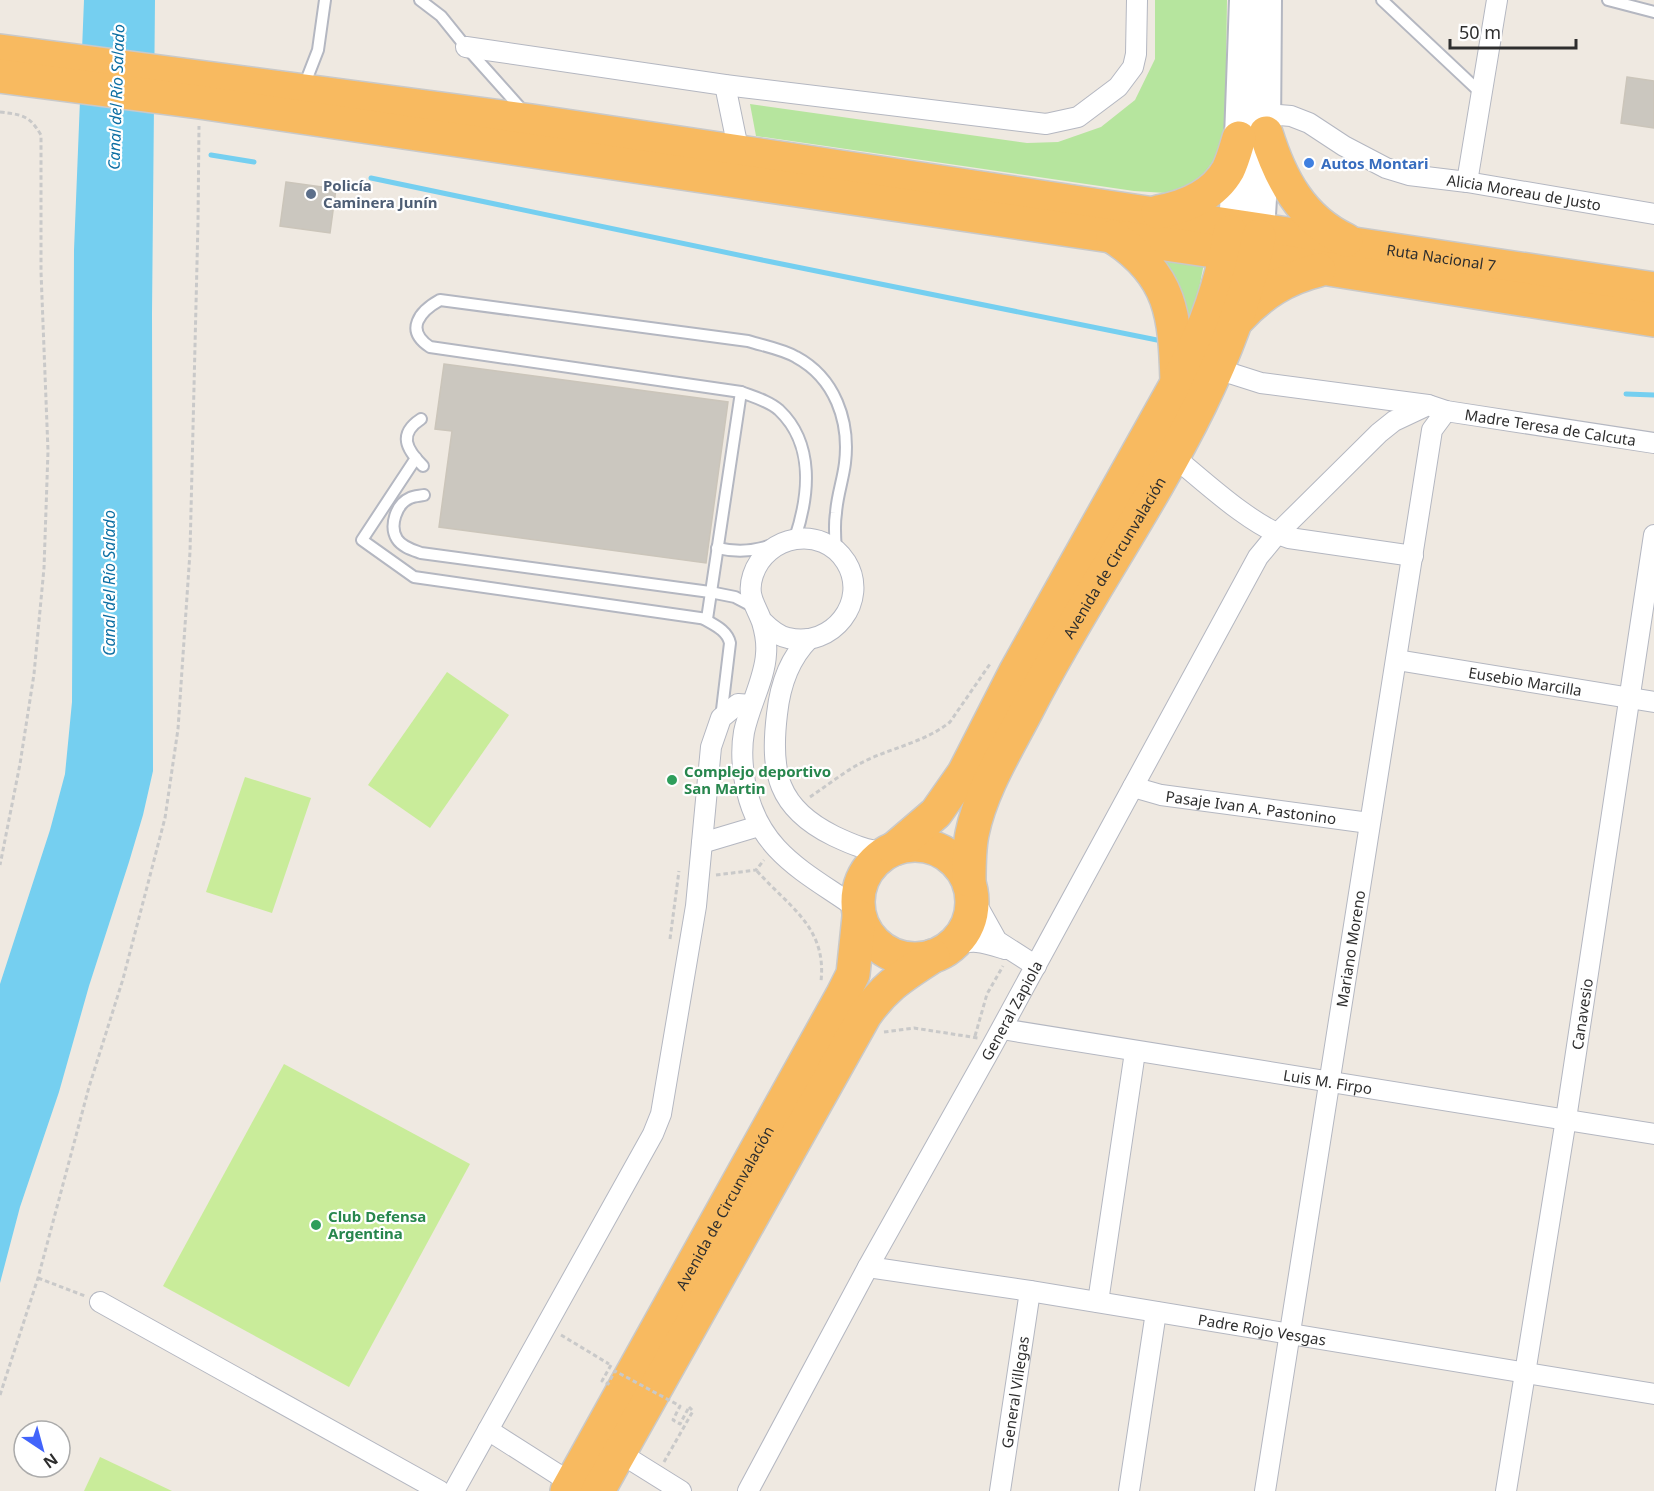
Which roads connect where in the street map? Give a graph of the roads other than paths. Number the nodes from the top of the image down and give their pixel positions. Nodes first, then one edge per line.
1 (325, 0) edge
2 (420, 0) edge
3 (1137, 0) edge
4 (1245, 0) edge
5 (1267, 0) edge
6 (1382, 0) edge
7 (1497, 0) edge
8 (1608, 0) edge
9 (1654, 12) edge
10 (466, 47) junction
11 (7, 65) edge
12 (725, 85) junction
13 (202, 90) junction
14 (302, 91) junction
15 (1482, 94) junction
16 (532, 121) junction
17 (1257, 128) junction
18 (739, 153) junction
19 (1467, 182) junction
20 (1155, 213) junction
21 (1654, 214) edge
22 (1112, 236) junction
23 (1243, 242) junction
24 (1355, 245) junction
25 (1323, 269) junction
26 (1654, 290) edge
27 (1654, 320) edge
28 (1236, 321) junction
29 (1217, 369) junction
30 (1178, 383) junction
31 (741, 392) junction
32 (1437, 408) junction
33 (421, 419) dead end
34 (1654, 444) edge
35 (1173, 456) junction
36 (424, 495) dead end
37 (1277, 534) junction
38 (1654, 535) edge
39 (788, 540) junction
40 (717, 548) junction
41 (836, 550) junction
42 (1413, 556) junction
43 (710, 592) junction
44 (758, 615) junction
45 (704, 619) junction
46 (809, 639) junction
47 (1396, 660) junction
48 (1629, 698) junction
49 (1654, 702) edge
50 (751, 705) junction
51 (721, 718) junction
52 (1133, 787) junction
53 (1369, 823) junction
54 (759, 826) junction
55 (702, 843) junction
56 (890, 850) junction
57 (971, 889) junction
58 (859, 913) junction
59 (1008, 950) junction
60 (941, 952) junction
61 (1036, 966) junction
62 (1002, 1029) junction
63 (1135, 1052) junction
64 (1329, 1083) junction
65 (1566, 1119) junction
66 (1654, 1134) edge
67 (868, 1267) junction
68 (1030, 1291) junction
69 (100, 1302) road end
70 (1098, 1302) junction
71 (1156, 1312) junction
72 (1289, 1334) junction
73 (1525, 1373) junction
74 (1654, 1394) edge
75 (488, 1430) junction
76 (609, 1446) junction
77 (580, 1489) edge
78 (440, 1491) edge
79 (454, 1491) edge
80 (681, 1491) edge
81 (748, 1491) edge
82 (1000, 1491) edge
83 (1129, 1491) edge
84 (1265, 1491) edge
85 (1506, 1491) edge

1 - 14 lane
2 - 10 lane
3 - 12 street
4 - 17 main road
5 - 17 main road
6 - 15 lane
7 - 15 street
8 - 9 lane
10 - 12 street
10 - 16 lane
11 - 13 highway
12 - 18 street
13 - 14 highway
13 - 22 highway
14 - 16 highway
15 - 19 street
16 - 18 highway
17 - 19 street, Alicia Moreau de Justo
17 - 20 highway
17 - 23 main road
17 - 24 highway
18 - 20 highway
19 - 21 street, Alicia Moreau de Justo
20 - 23 highway
22 - 23 highway
22 - 30 highway
23 - 24 highway, Ruta Nacional 7
23 - 25 highway
23 - 28 highway, Avenida de Circunvalación
23 - 30 highway, Avenida de Circunvalación
24 - 26 highway, Ruta Nacional 7
25 - 27 highway
25 - 28 highway
28 - 29 highway, Avenida de Circunvalación
29 - 32 street, Madre Teresa de Calcuta
29 - 35 highway, Avenida de Circunvalación
30 - 56 highway, Avenida de Circunvalación
31 - 39 lane
31 - 40 lane
31 - 41 lane
32 - 34 street, Madre Teresa de Calcuta
32 - 37 street, General Zapiola
32 - 42 street, Mariano Moreno
33 - 45 lane
35 - 37 street
35 - 57 highway, Avenida de Circunvalación
36 - 43 lane
37 - 42 street
37 - 52 street, General Zapiola
38 - 48 street, Canavesio
39 - 40 lane
39 - 41 street
39 - 44 street
40 - 43 lane
41 - 46 street
42 - 47 street, Mariano Moreno
43 - 44 lane
43 - 45 lane
44 - 46 street
44 - 50 street
45 - 51 lane
46 - 56 street
47 - 48 street, Eusebio Marcilla
47 - 53 street, Mariano Moreno
48 - 49 street, Eusebio Marcilla
48 - 65 street, Canavesio
50 - 51 street
50 - 54 street
51 - 55 street
52 - 53 street, Pasaje Ivan A. Pastonino
52 - 61 street, General Zapiola
53 - 64 street, Mariano Moreno
54 - 55 street
54 - 58 street
55 - 75 street
56 - 57 highway
56 - 58 highway, Avenida de Circunvalación
57 - 59 street
57 - 60 highway, Avenida de Circunvalación
58 - 60 highway
58 - 76 highway, Avenida de Circunvalación
59 - 60 street
59 - 61 street
60 - 76 highway, Avenida de Circunvalación
61 - 62 street, General Zapiola
62 - 63 street, Luis M. Firpo
62 - 67 street, General Zapiola
63 - 64 street, Luis M. Firpo
63 - 70 street
64 - 65 street, Luis M. Firpo
64 - 72 street, Mariano Moreno
65 - 66 street, Luis M. Firpo
65 - 73 street, Canavesio
67 - 68 street, Padre Rojo Vesgas
67 - 81 street, General Zapiola
68 - 70 street, Padre Rojo Vesgas
68 - 82 street, General Villegas
69 - 78 street
70 - 71 street, Padre Rojo Vesgas
71 - 72 street, Padre Rojo Vesgas
71 - 83 street
72 - 73 street, Padre Rojo Vesgas
72 - 84 street, Mariano Moreno
73 - 74 street, Padre Rojo Vesgas
73 - 85 street, Canavesio
75 - 77 street
75 - 79 street
76 - 77 highway, Avenida de Circunvalación
76 - 80 street

